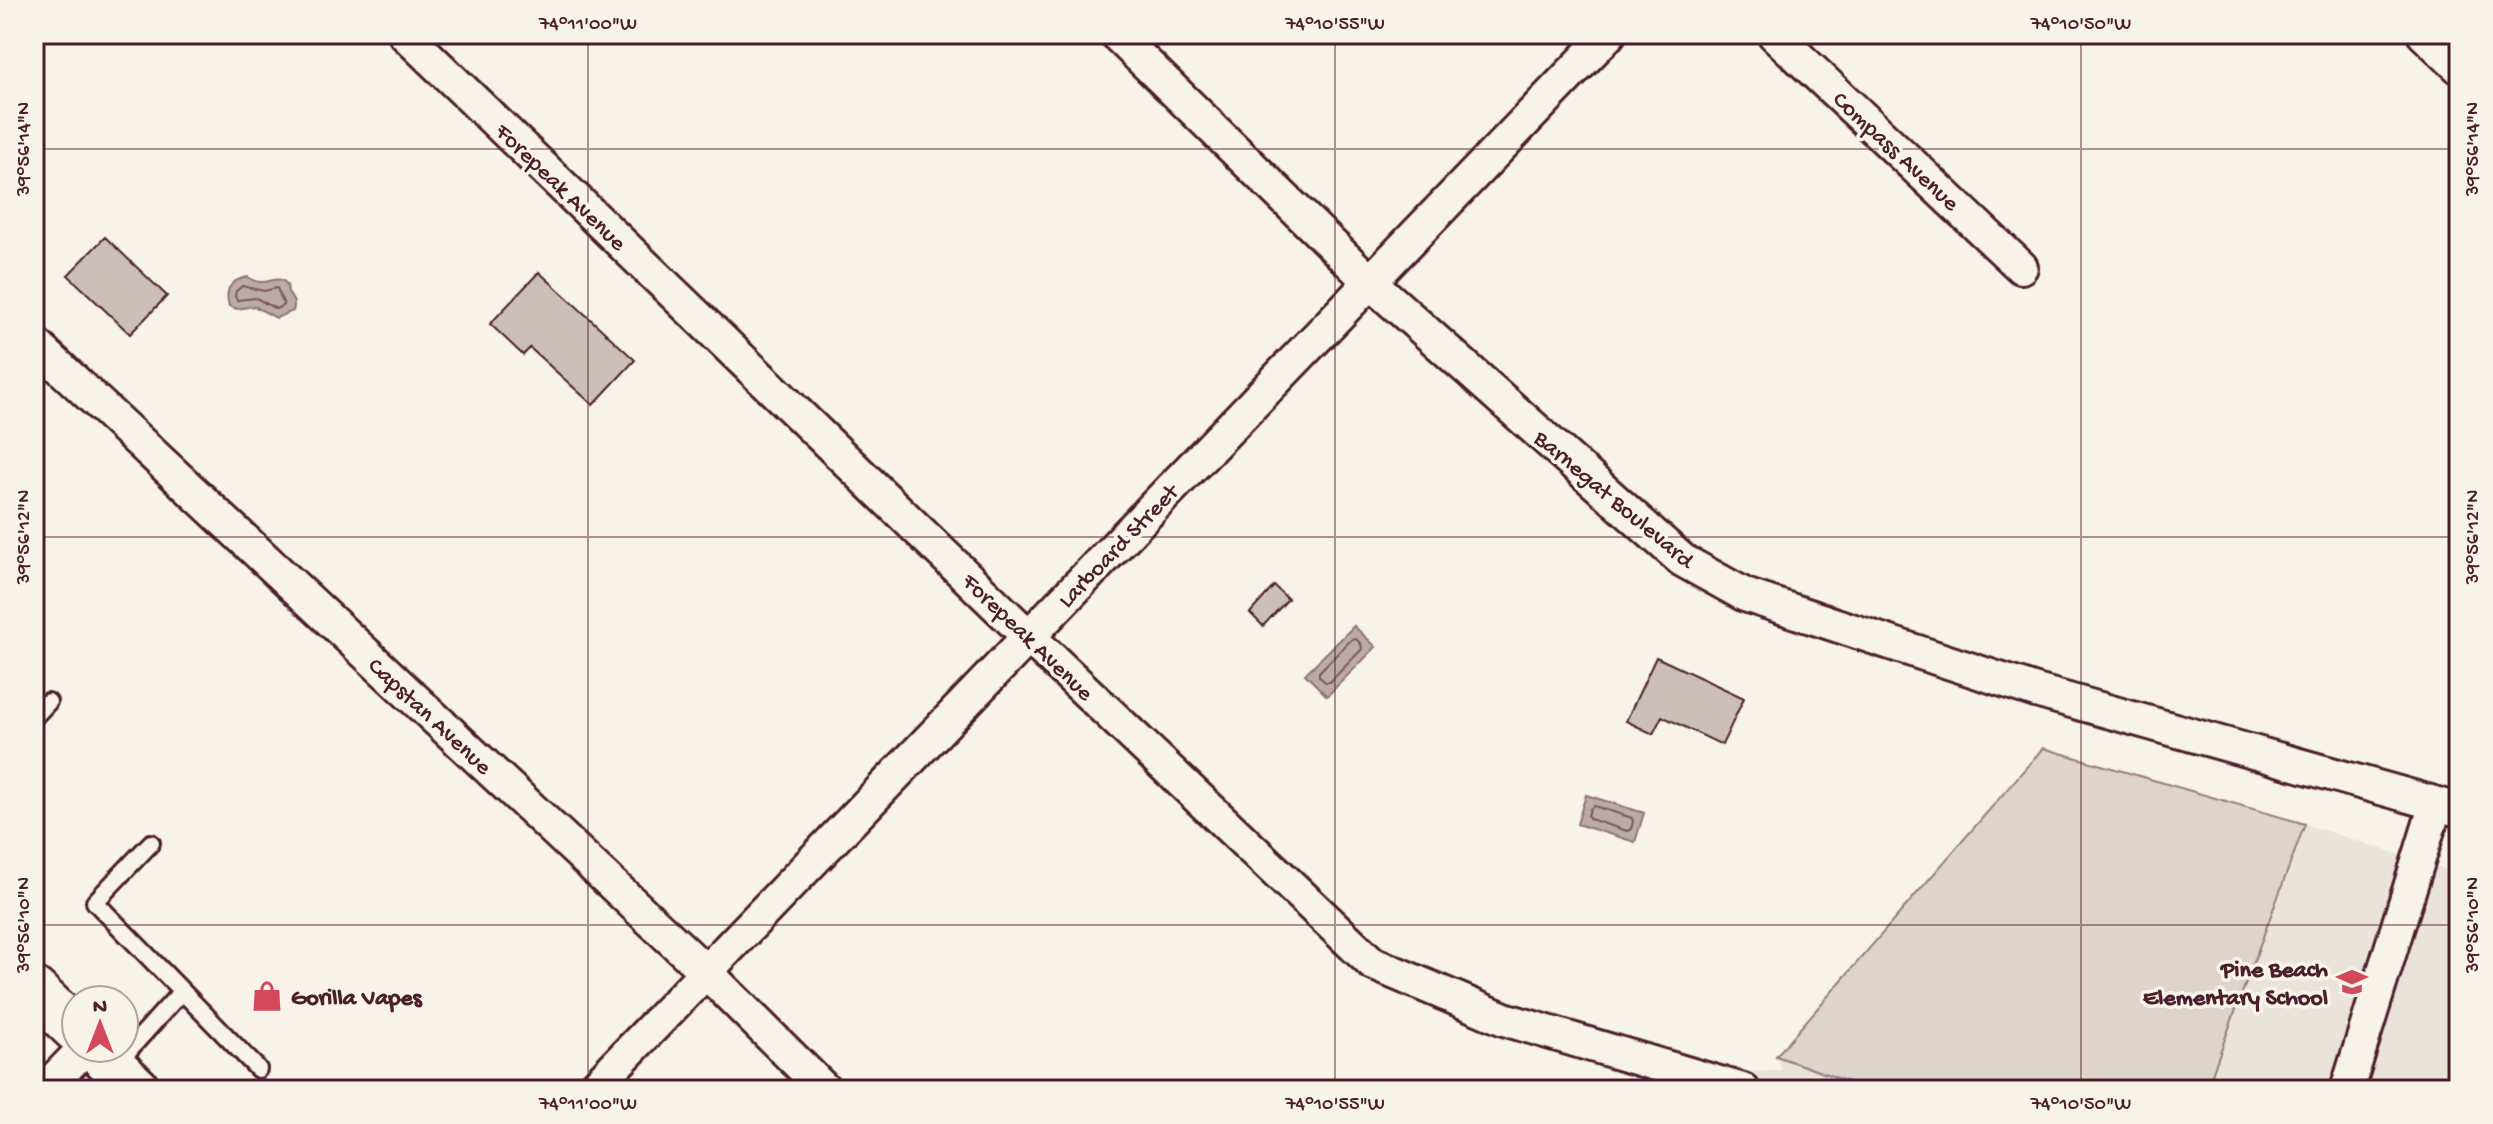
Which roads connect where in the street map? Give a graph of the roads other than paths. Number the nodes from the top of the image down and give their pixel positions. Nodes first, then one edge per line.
1 (405, 34) edge
2 (1116, 34) edge
3 (1609, 34) edge
4 (1774, 34) edge
5 (2424, 34) edge
6 (2459, 67) edge
7 (2021, 267) dead end
8 (1370, 282) junction
9 (34, 343) edge
10 (1029, 637) junction
11 (48, 702) dead end
12 (34, 717) edge
13 (2447, 807) edge
14 (151, 843) dead end
15 (706, 972) junction
16 (34, 990) edge
17 (182, 991) junction
18 (60, 1015) edge
19 (140, 1032) edge
20 (106, 1064) edge
21 (258, 1069) dead end
22 (44, 1090) edge
23 (592, 1090) edge
24 (825, 1090) edge
25 (1743, 1090) edge
26 (2347, 1090) edge

1 - 10 street, Forepeak Avenue
2 - 8 street, Barnegat Boulevard
3 - 8 street, Larboard Street
4 - 7 street, Compass Avenue
5 - 6 street
8 - 10 street, Larboard Street
8 - 13 street, Barnegat Boulevard
9 - 15 street, Capstan Avenue
10 - 15 street, Larboard Street
10 - 25 street, Forepeak Avenue
11 - 12 lane
13 - 26 street
14 - 17 lane
15 - 23 street, Larboard Street
15 - 24 street, Capstan Avenue
16 - 18 highway
17 - 19 lane
17 - 21 lane
20 - 22 street

